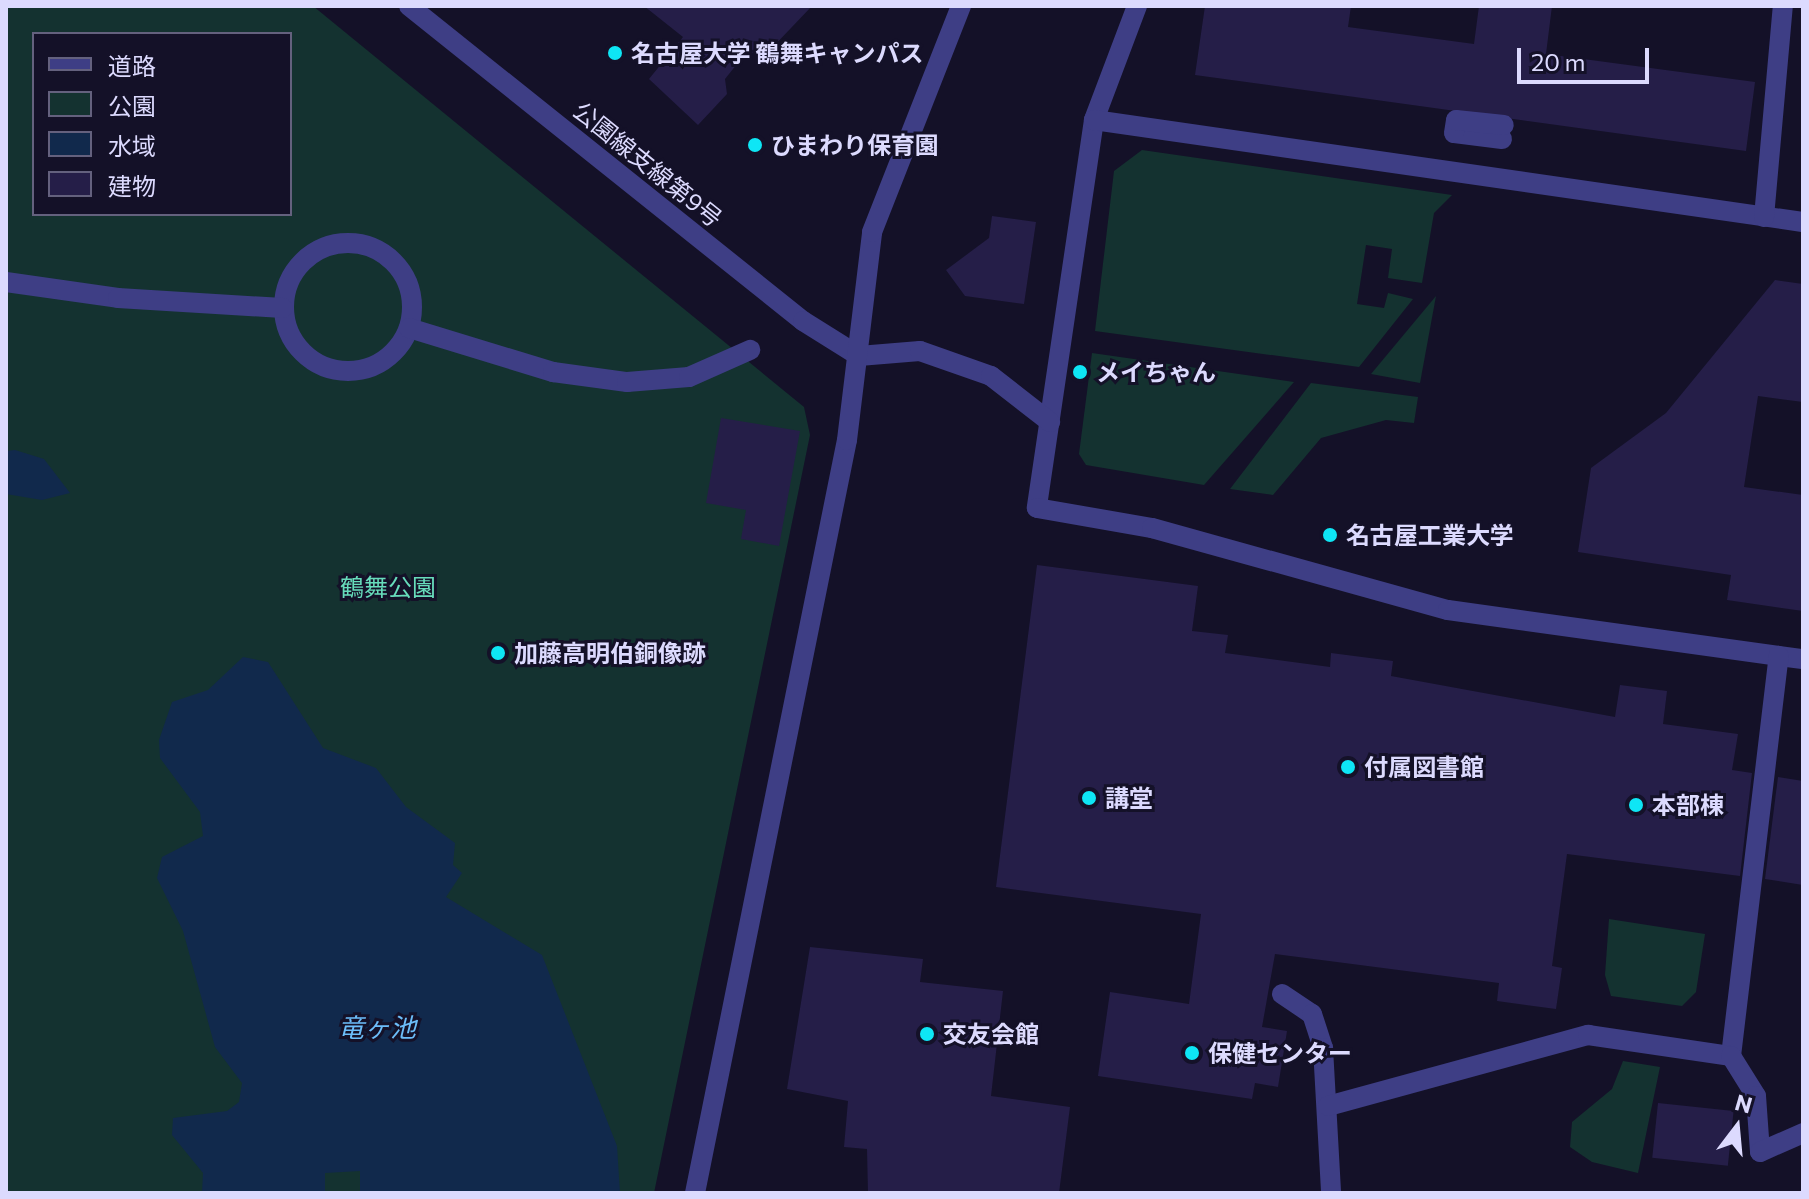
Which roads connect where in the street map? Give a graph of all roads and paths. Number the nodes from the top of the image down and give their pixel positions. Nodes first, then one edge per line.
1 (409, 6) edge
2 (961, 6) edge
3 (1137, 6) edge
4 (1783, 6) edge
5 (1094, 120) junction
6 (1764, 217) junction
7 (1803, 222) edge
8 (6, 282) edge
9 (283, 308) junction
10 (409, 328) junction
11 (750, 350) dead end
12 (859, 356) junction
13 (1050, 422) junction
14 (1779, 656) junction
15 (1803, 659) edge
16 (1282, 994) dead end
17 (1731, 1056) junction
18 (1328, 1106) junction
19 (1803, 1133) edge
20 (695, 1193) edge
21 (1331, 1193) edge

1 - 12 street, 公園線支線第9号
2 - 12 street
3 - 5 street
4 - 6 street
5 - 6 street
5 - 13 street
6 - 7 street
8 - 9 street
9 - 10 street
9 - 10 street
10 - 11 street
12 - 13 street
12 - 20 street
13 - 14 street
14 - 15 street
14 - 17 street
16 - 18 street
17 - 18 street
17 - 19 street
18 - 21 street

